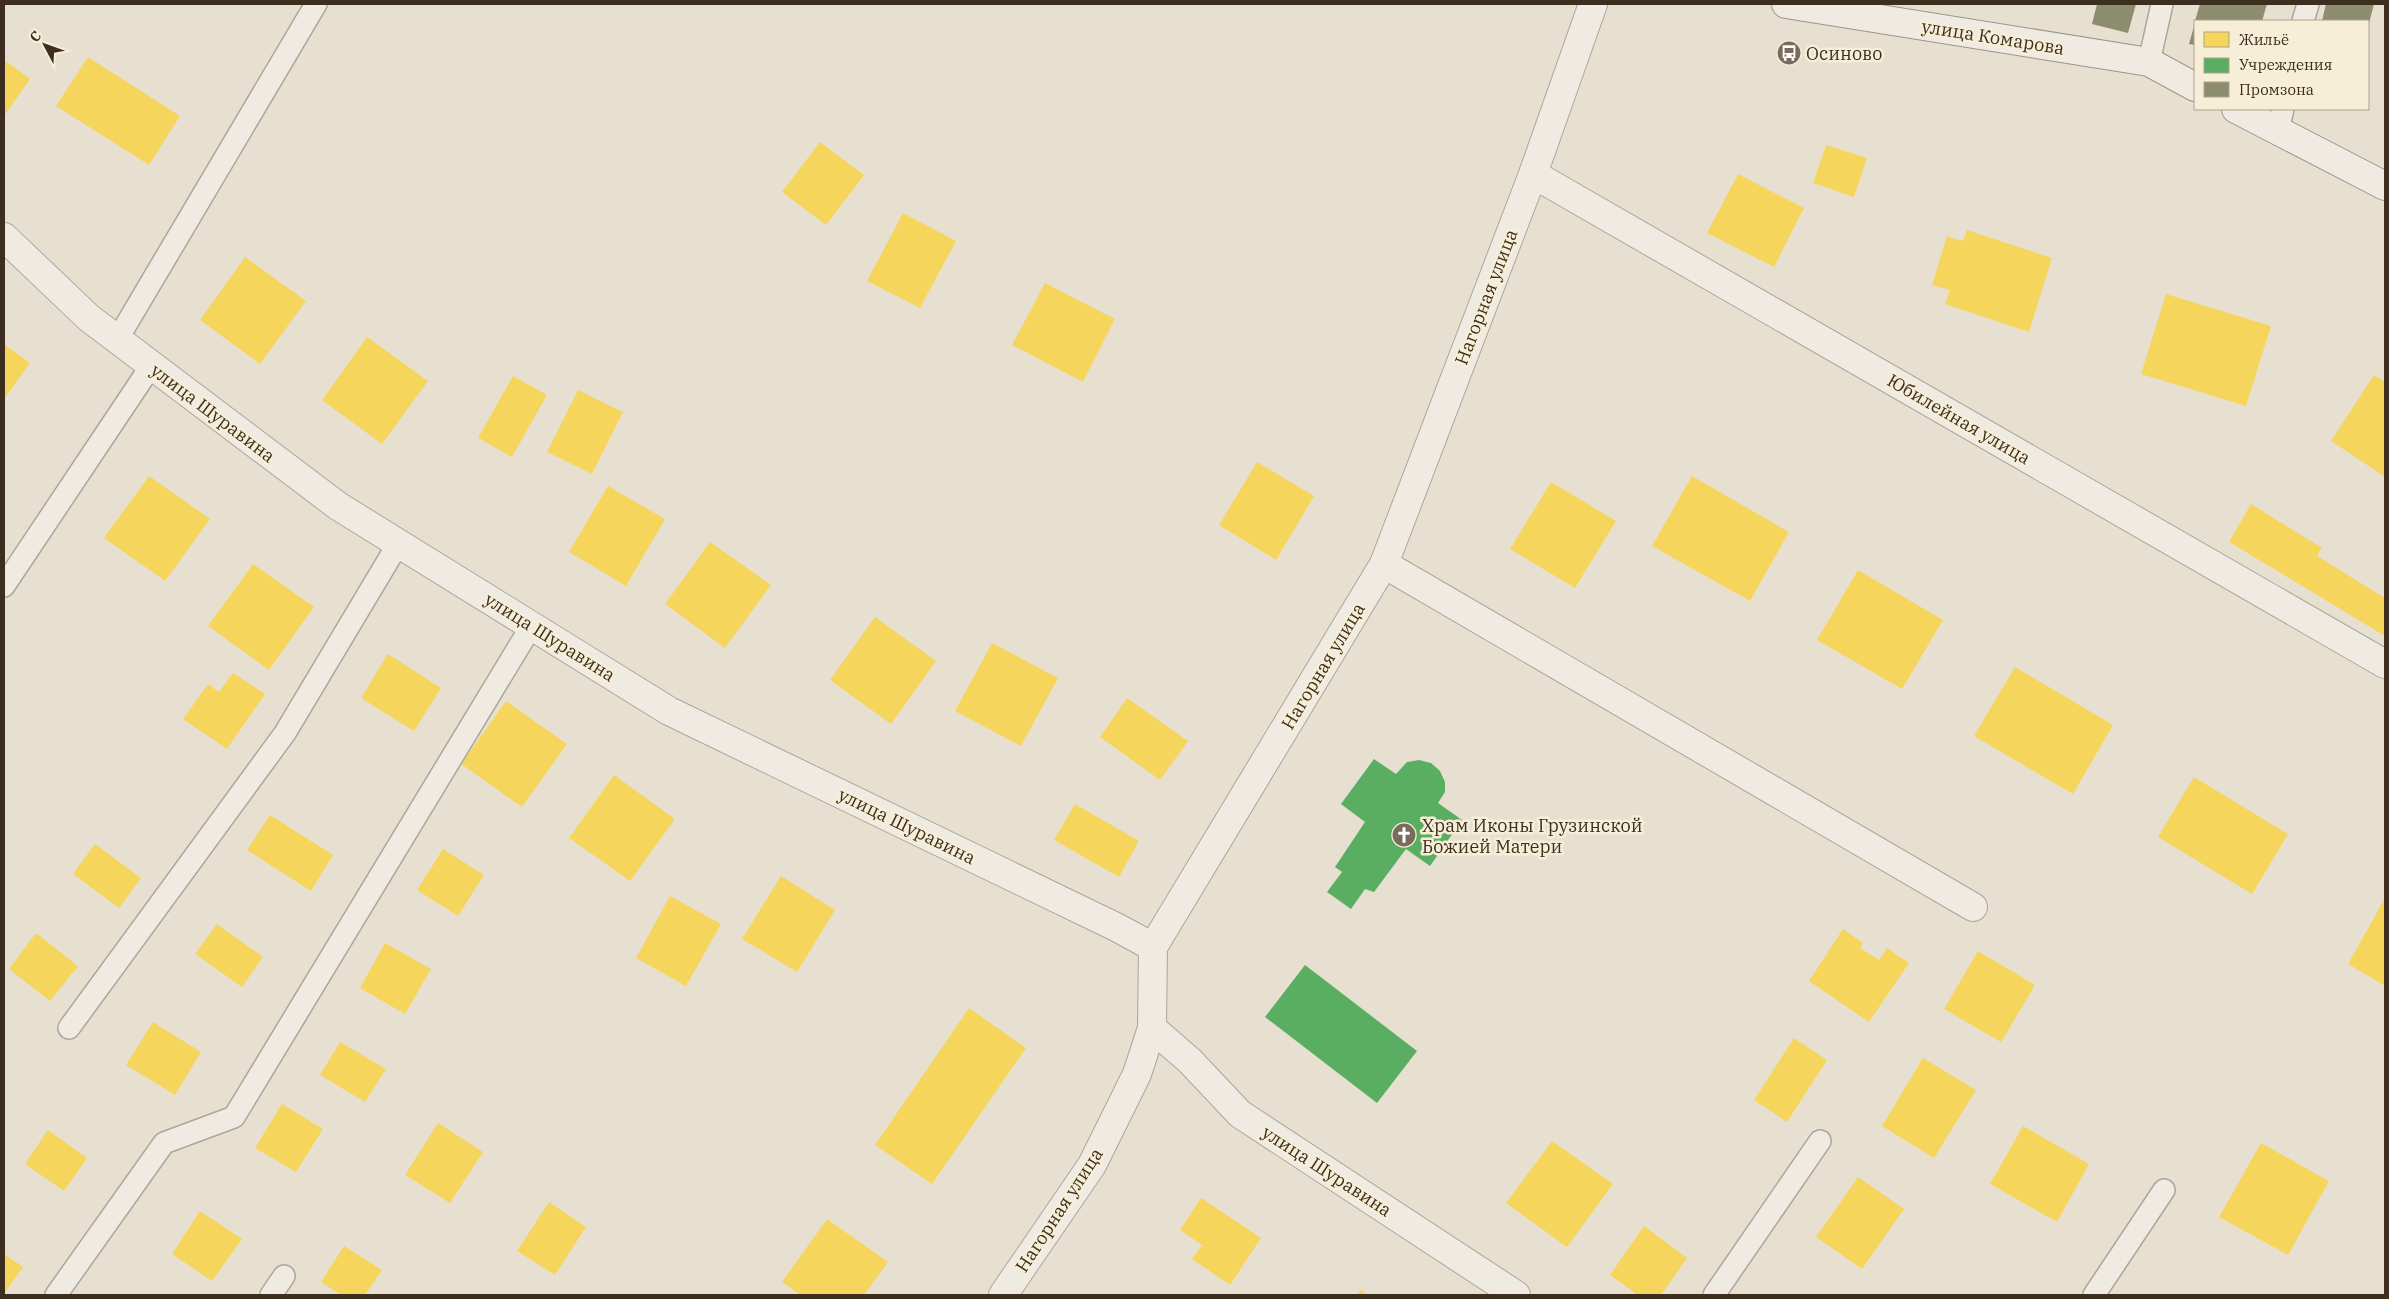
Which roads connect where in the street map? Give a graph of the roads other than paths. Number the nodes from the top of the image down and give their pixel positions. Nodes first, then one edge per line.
1 (316, 4) edge
2 (1593, 4) edge
3 (1786, 4) edge
4 (2162, 4) edge
5 (2308, 4) edge
6 (2303, 20) edge
7 (2149, 62) junction
8 (2194, 86) edge
9 (2240, 110) edge
10 (2280, 120) edge
11 (1533, 174) junction
12 (2385, 186) edge
13 (4, 238) edge
14 (117, 340) junction
15 (151, 366) junction
16 (398, 544) junction
17 (1384, 564) junction
18 (4, 586) edge
19 (532, 625) junction
20 (2385, 664) edge
21 (1974, 906) dead end
22 (1153, 947) junction
23 (69, 1028) dead end
24 (1152, 1028) junction
25 (1820, 1141) dead end
26 (2164, 1190) dead end
27 (284, 1276) dead end
28 (56, 1295) edge
29 (270, 1295) edge
30 (1003, 1295) edge
31 (1516, 1295) edge
32 (1714, 1295) edge
33 (2094, 1295) edge

1 - 14 lane
2 - 11 street, Нагорная улица
3 - 7 street, улица Комарова
4 - 7 lane
5 - 6 lane
7 - 8 street, улица Комарова
9 - 10 street
10 - 12 street
11 - 17 street, Нагорная улица
11 - 20 street, Юбилейная улица
13 - 14 street, улица Шуравина
14 - 15 street, улица Шуравина
15 - 16 street, улица Шуравина
15 - 18 lane
16 - 19 street, улица Шуравина
16 - 23 lane
17 - 21 street
17 - 22 street, Нагорная улица
19 - 22 street, улица Шуравина
19 - 28 lane
22 - 24 street, Нагорная улица
24 - 30 street, Нагорная улица
24 - 31 street, улица Шуравина
25 - 32 lane
26 - 33 lane
27 - 29 lane

